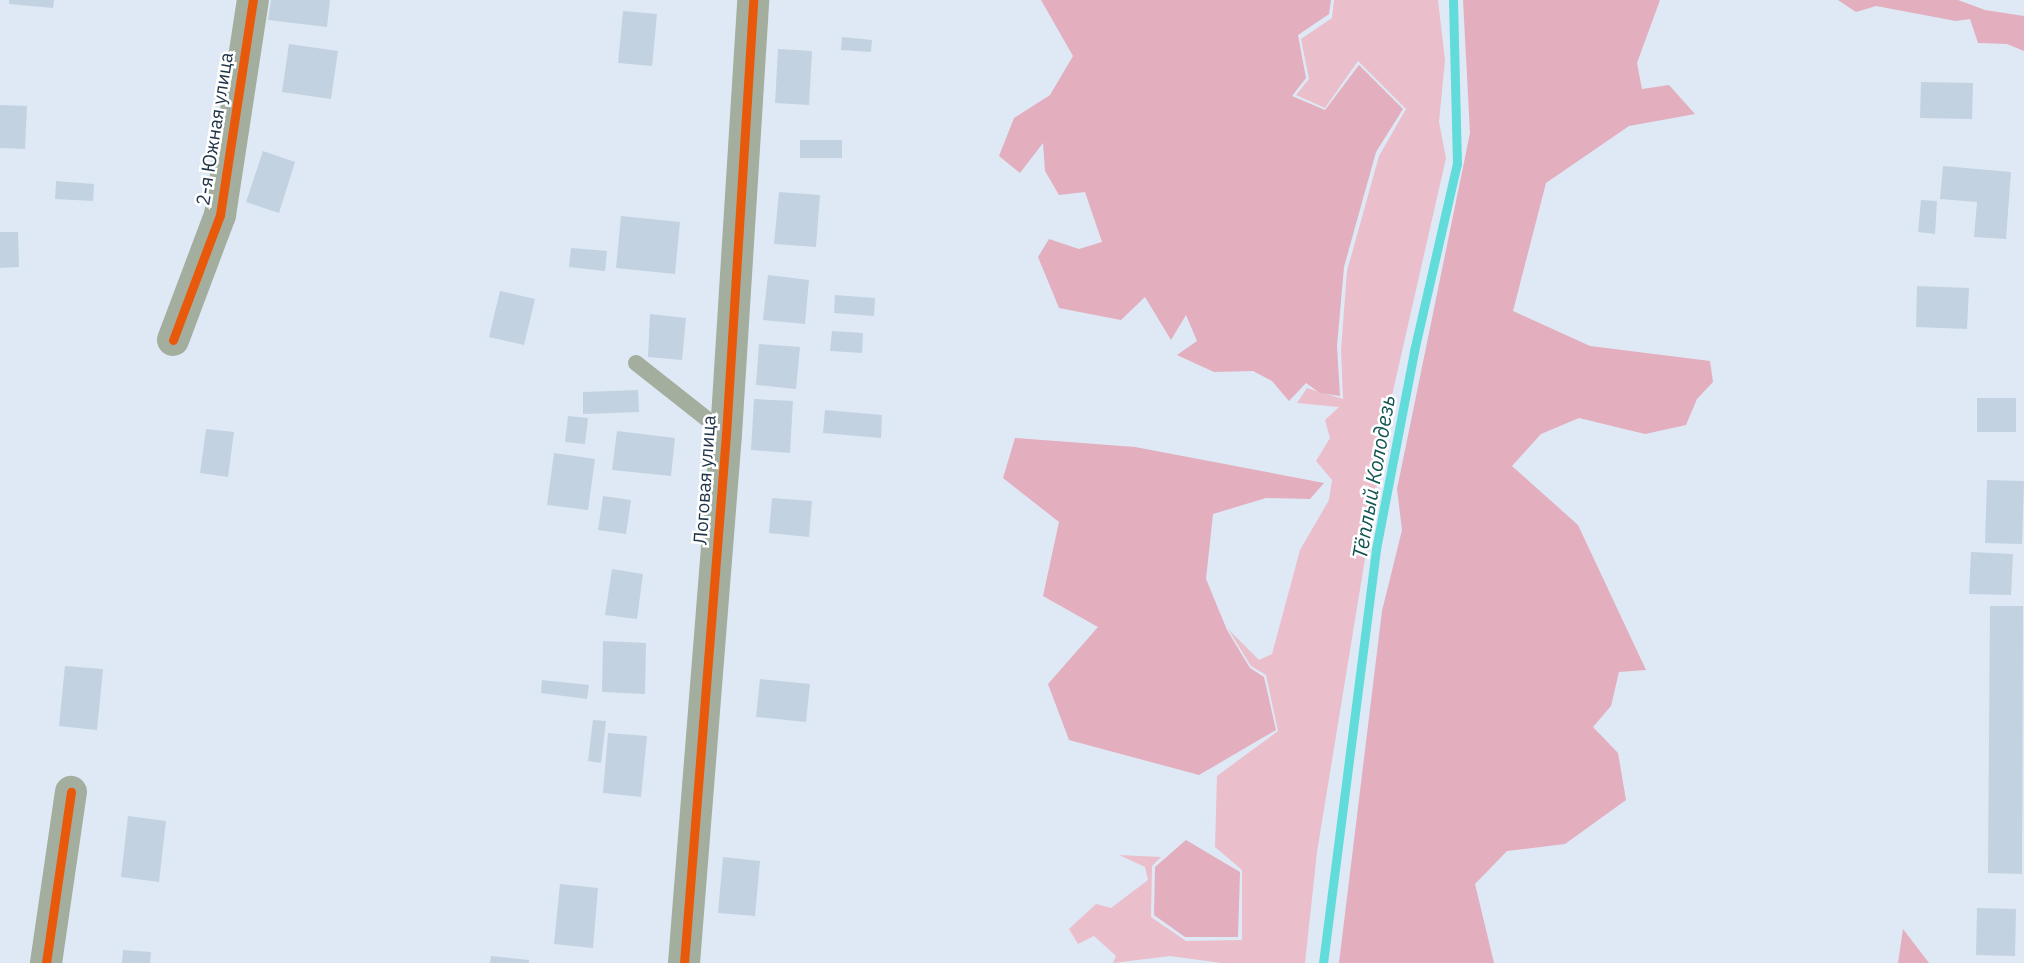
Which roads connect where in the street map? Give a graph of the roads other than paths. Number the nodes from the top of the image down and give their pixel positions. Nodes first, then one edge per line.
1 (253, 0) edge
2 (753, 0) edge
3 (173, 340) dead end
4 (636, 363) dead end
5 (726, 434) junction
6 (71, 792) dead end
7 (46, 963) edge
8 (684, 963) edge

1 - 3 street, 2-я Южная улица
2 - 5 street, Логовая улица
4 - 5 lane
5 - 8 street, Логовая улица
6 - 7 street

